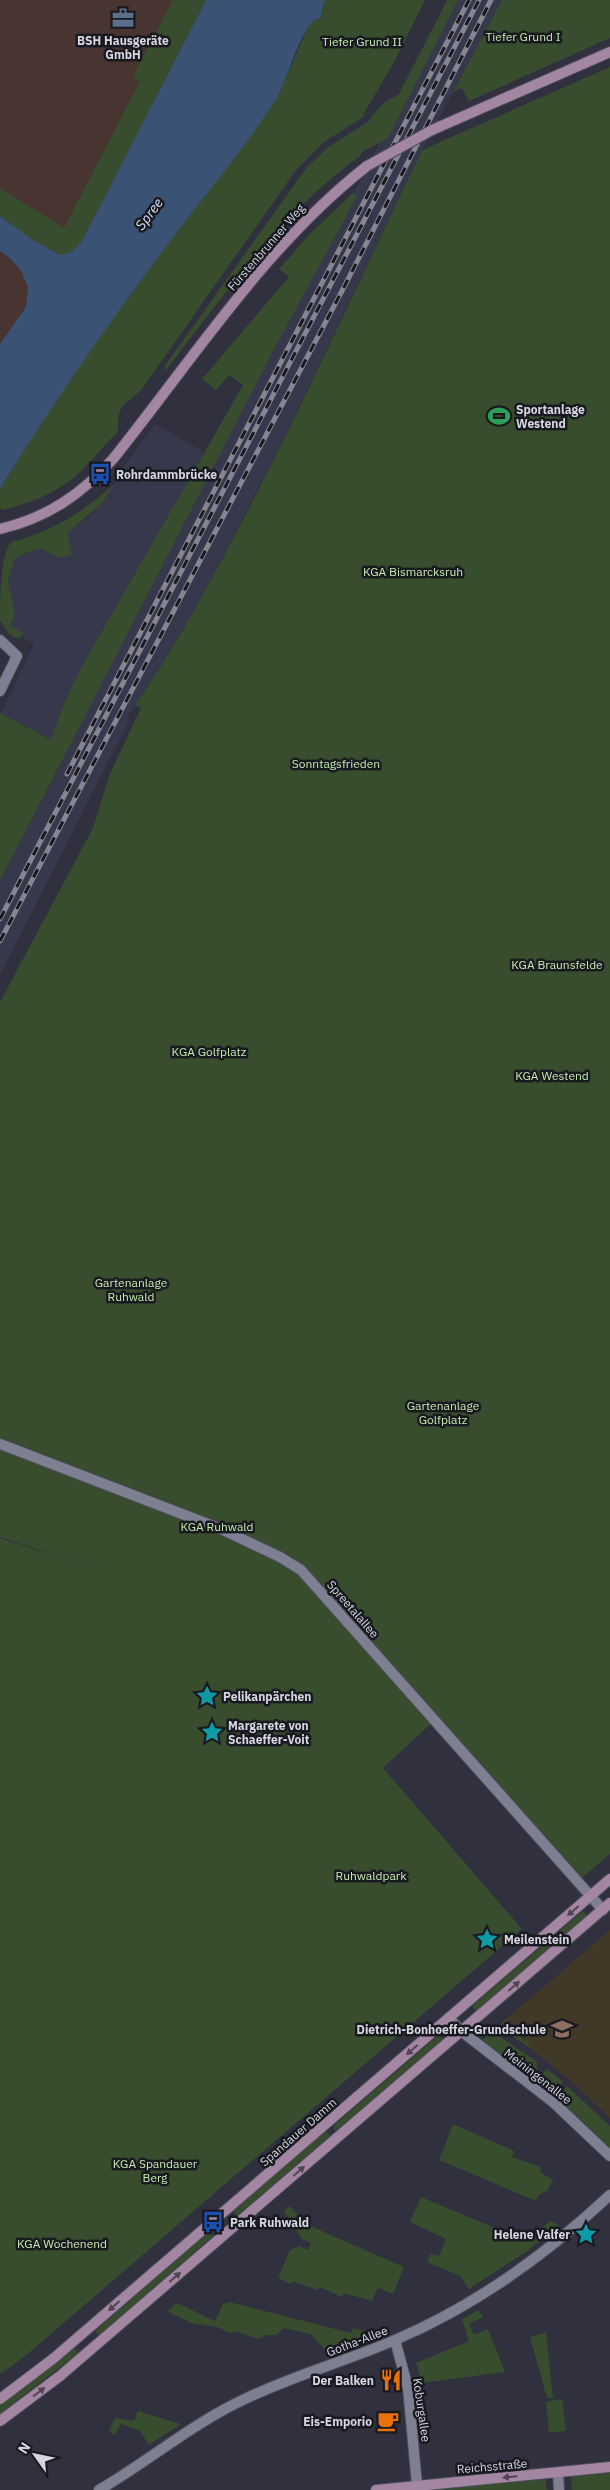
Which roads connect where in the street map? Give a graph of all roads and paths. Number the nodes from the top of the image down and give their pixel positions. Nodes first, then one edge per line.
1 (610, 52) edge
2 (0, 529) edge
3 (0, 640) edge
4 (0, 691) edge
5 (0, 1444) edge
6 (610, 1880) edge
7 (591, 1896) junction
8 (606, 1906) edge
9 (449, 2018) junction
10 (461, 2031) junction
11 (610, 2156) edge
12 (610, 2195) edge
13 (395, 2340) junction
14 (0, 2399) edge
15 (0, 2421) edge
16 (610, 2468) edge
17 (558, 2473) junction
18 (417, 2485) junction
19 (99, 2490) edge
20 (376, 2490) edge
21 (560, 2490) edge

1 - 2 main road, Fürstenbrunner Weg, bridge
3 - 4 street
5 - 7 street, Spreetalallee
6 - 7 main road, Spandauer Damm
7 - 8 street, Spreetalallee
7 -> 9 main road, Spandauer Damm
10 -> 8 main road
9 - 10 street, Meiningenallee
9 -> 14 main road, Spandauer Damm
10 - 11 street, Meiningenallee
15 -> 10 main road
12 - 13 street, Gotha-Allee
13 - 18 street, Koburgallee
13 - 19 street, Gotha-Allee
16 - 17 main road, Reichsstraße
17 -> 18 main road, Reichsstraße
17 - 21 street
18 - 20 main road, Reichsstraße

